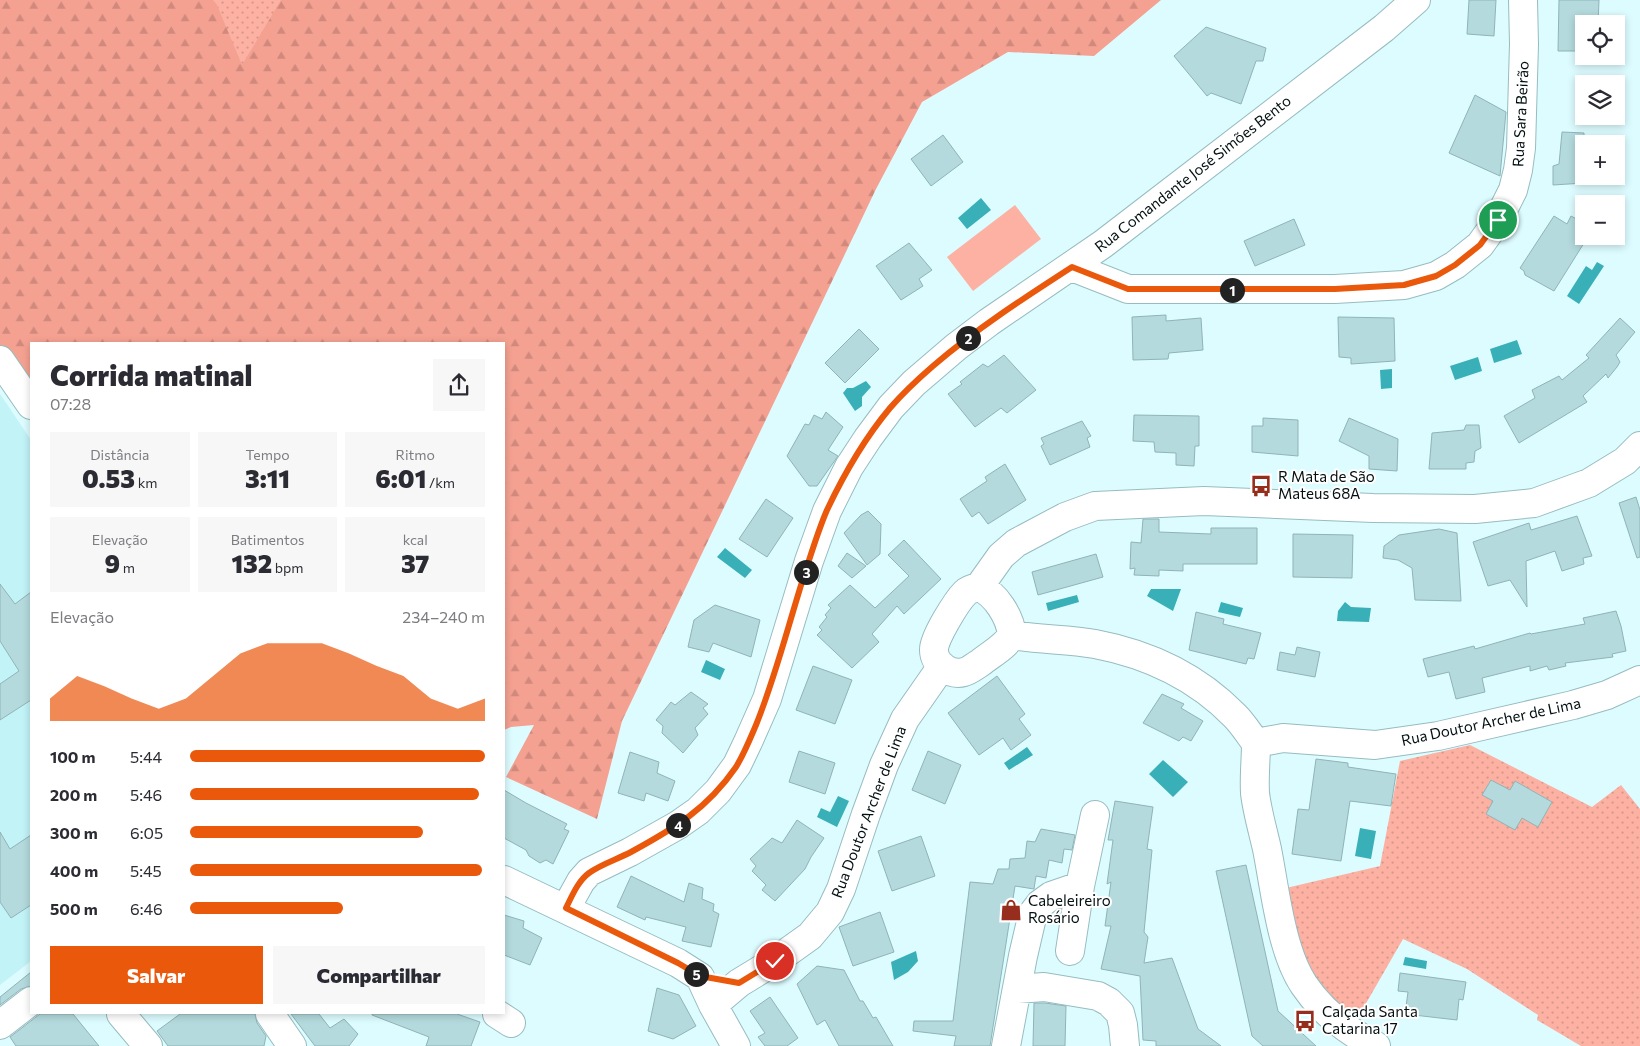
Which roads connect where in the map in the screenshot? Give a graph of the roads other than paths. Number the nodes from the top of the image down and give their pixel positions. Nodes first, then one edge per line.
1 (1523, 0) edge
2 (1405, 5) edge
3 (1103, 244) junction
4 (1072, 267) junction
5 (1128, 289) junction
6 (0, 360) edge
7 (30, 404) edge
8 (1640, 446) edge
9 (979, 587) junction
10 (1012, 635) junction
11 (942, 666) junction
12 (1640, 680) edge
13 (1256, 743) junction
14 (1095, 815) dead end
15 (505, 880) edge
16 (1080, 886) junction
17 (566, 908) junction
18 (1070, 951) dead end
19 (700, 976) junction
20 (739, 983) junction
21 (1017, 989) junction
22 (30, 1002) edge
23 (713, 1005) junction
24 (122, 1014) edge
25 (270, 1014) edge
26 (0, 1025) edge
27 (148, 1046) edge
28 (292, 1046) edge
29 (736, 1046) edge
30 (1006, 1046) edge
31 (1126, 1046) edge
32 (1376, 1046) edge

1 - 5 street, Rua Sara Beirão
2 - 3 street, Rua Comandante José Simões Bento
3 - 4 street, Rua Comandante José Simões Bento
3 - 5 street
4 - 5 street, Rua Sara Beirão
4 - 17 street, Rua Comandante José Simões Bento
6 - 7 street
8 - 9 street
9 - 10 street
9 - 11 street
10 - 11 street
10 - 13 street
11 - 20 street, Rua Doutor Archer de Lima
12 - 13 street, Rua Doutor Archer de Lima
13 - 32 street
14 - 16 street
15 - 17 street
16 - 18 street
16 - 21 street
17 - 19 street
19 - 20 street
19 - 23 street
20 - 23 street, Rua Doutor Archer de Lima
21 - 30 street
21 - 31 street
22 - 26 street
23 - 29 street
24 - 27 street
25 - 28 street

